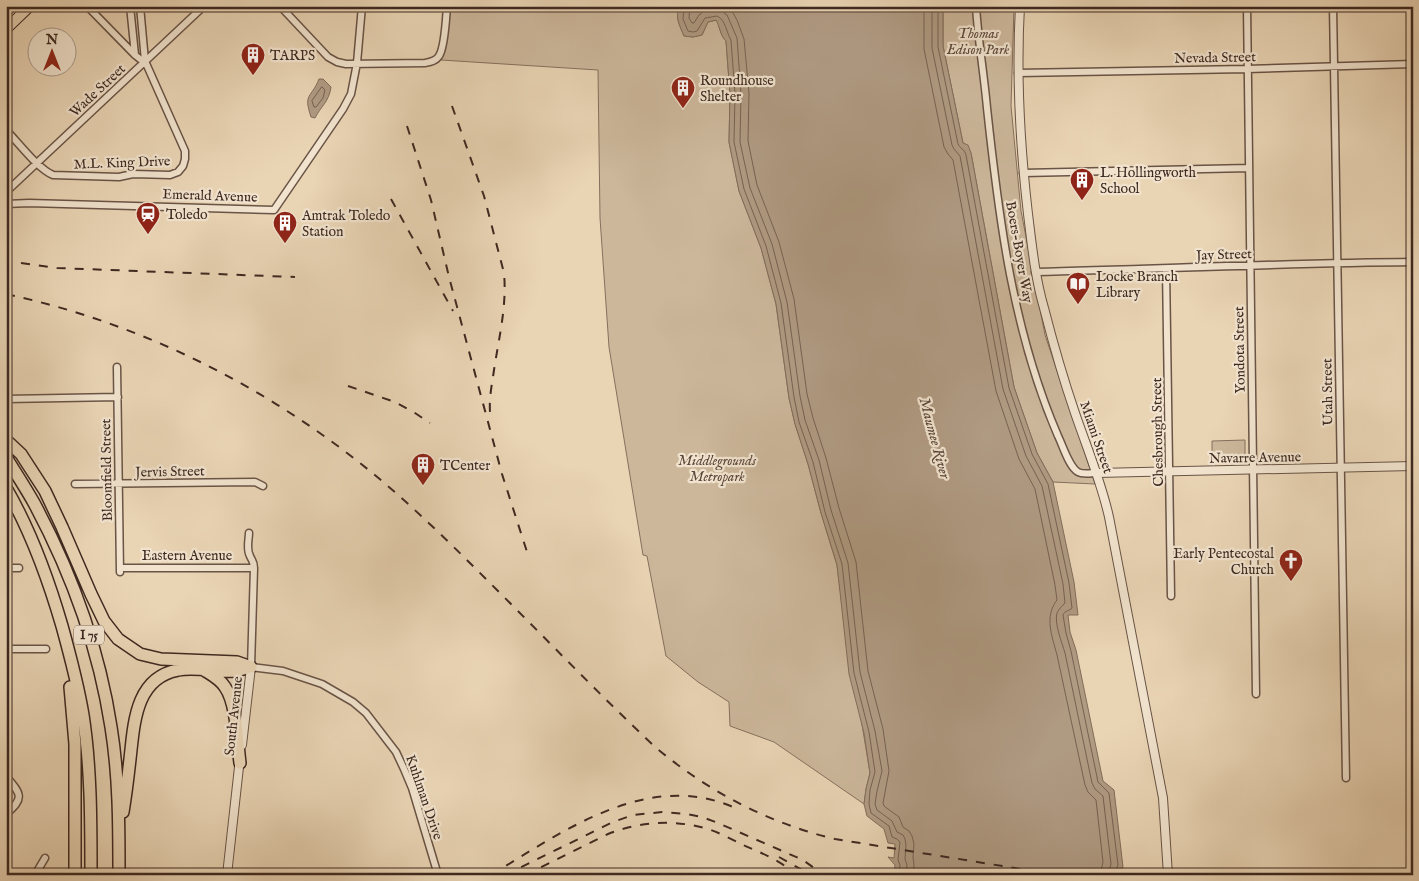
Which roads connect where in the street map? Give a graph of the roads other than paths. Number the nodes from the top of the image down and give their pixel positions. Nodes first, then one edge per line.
1 (30, 6) edge
2 (87, 6) edge
3 (130, 6) edge
4 (140, 6) edge
5 (204, 6) edge
6 (280, 6) edge
7 (362, 6) edge
8 (447, 6) edge
9 (976, 6) edge
10 (1020, 6) edge
11 (1247, 6) edge
12 (1333, 6) edge
13 (6, 29) edge
14 (135, 55) junction
15 (145, 61) junction
16 (356, 63) junction
17 (1413, 64) edge
18 (1334, 66) junction
19 (1248, 69) junction
20 (1018, 73) junction
21 (6, 130) edge
22 (37, 162) junction
23 (1249, 168) junction
24 (1023, 173) junction
25 (6, 192) edge
26 (6, 204) edge
27 (1336, 262) junction
28 (1413, 262) edge
29 (1250, 266) junction
30 (1166, 269) junction
31 (1035, 272) junction
32 (117, 367) dead end
33 (118, 397) junction
34 (6, 399) edge
35 (6, 440) edge
36 (6, 457) edge
37 (1413, 466) edge
38 (1341, 468) junction
39 (1253, 470) junction
40 (1170, 471) junction
41 (1097, 473) junction
42 (75, 484) dead end
43 (119, 484) junction
44 (263, 486) dead end
45 (6, 488) edge
46 (249, 533) dead end
47 (6, 568) edge
48 (20, 568) dead end
49 (254, 568) junction
50 (120, 570) joint
51 (52, 595) junction
52 (1171, 596) dead end
53 (6, 649) edge
54 (46, 649) dead end
55 (251, 667) junction
56 (202, 670) junction
57 (1256, 694) dead end
58 (240, 763) junction
59 (6, 776) edge
60 (1346, 778) dead end
61 (6, 814) edge
62 (119, 828) junction
63 (45, 858) dead end
64 (1168, 871) edge
65 (35, 875) edge
66 (75, 875) edge
67 (91, 875) edge
68 (119, 875) edge
69 (226, 875) edge
70 (438, 875) edge

1 - 13 main road
2 - 14 street
3 - 14 street
4 - 15 street
5 - 15 street, Wade Street
6 - 16 street
7 - 16 street
8 - 16 street
9 - 41 street, Boers-Boyer Way
10 - 20 street, Miami Street
11 - 19 street, Yondota Street
12 - 18 street, Utah Street
14 - 15 street
15 - 22 street, Wade Street
15 - 22 street, M.L. King Drive
16 - 26 street, Emerald Avenue
17 - 18 street, Nevada Street
18 - 19 street, Nevada Street
18 - 27 street, Utah Street
19 - 20 street, Nevada Street
19 - 23 street, Yondota Street
20 - 24 street, Miami Street
21 - 22 street
22 - 25 street, Wade Street
23 - 24 street
23 - 29 street, Yondota Street
24 - 31 street, Miami Street
27 - 28 street, Jay Street
27 - 29 street, Jay Street
27 - 38 street, Utah Street
29 - 30 street, Jay Street
29 - 39 street, Yondota Street
30 - 31 street, Jay Street
30 - 40 street, Chesbrough Street
31 - 41 street, Miami Street
32 - 33 street, Bloomfield Street
33 - 34 street
33 - 43 street, Bloomfield Street
35 - 55 highway
36 - 62 highway, I 75
37 - 38 street, Navarre Avenue
38 - 39 street, Navarre Avenue
38 - 60 street, Utah Street
39 - 40 street, Navarre Avenue
39 - 57 street, Yondota Street
40 - 41 street, Navarre Avenue
40 - 52 street, Chesbrough Street
41 - 64 street, Miami Street
42 - 43 street, Jervis Street
43 - 44 street, Jervis Street
43 - 50 street, Bloomfield Street
45 - 51 highway, I 75 / I 75
46 - 49 street, South Avenue
47 - 48 street
49 - 50 street, Eastern Avenue
49 - 55 street, South Avenue
51 - 66 highway
51 - 67 highway, I 75 / I 75
53 - 54 street
55 - 56 highway
55 - 58 street, South Avenue
55 - 70 street, Kuhlman Drive
56 - 58 highway
56 - 62 highway
58 - 69 street, South Avenue
59 - 61 street
62 - 68 highway, I 75
63 - 65 street

